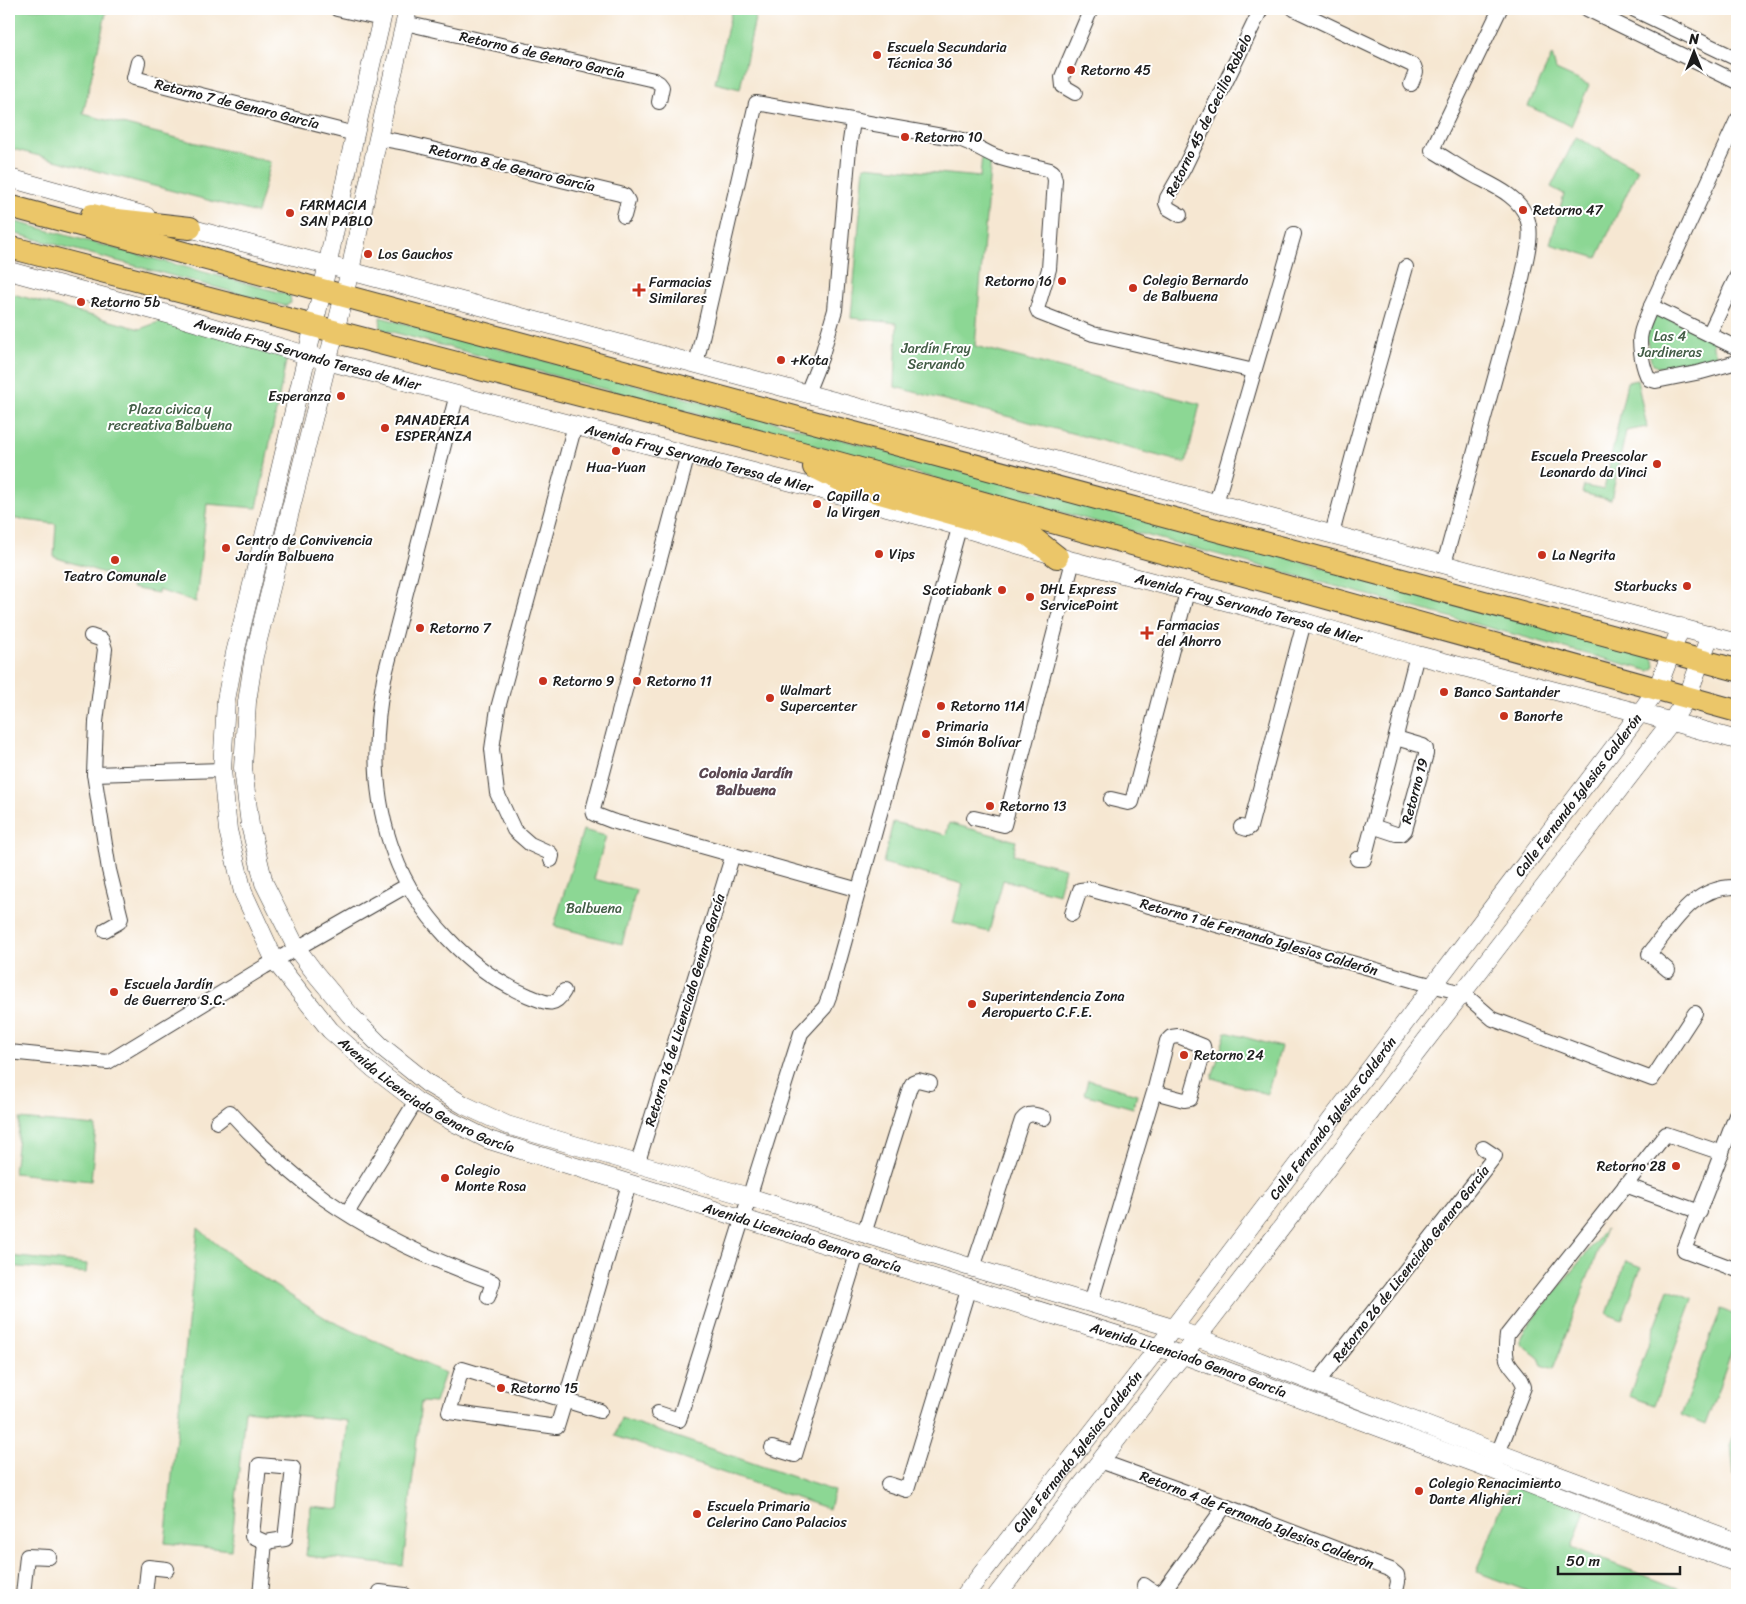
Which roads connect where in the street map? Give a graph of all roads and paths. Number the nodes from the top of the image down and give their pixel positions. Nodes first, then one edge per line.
1 (337, 9) edge
2 (1091, 9) edge
3 (1261, 9) edge
4 (1294, 9) edge
5 (1500, 9) edge
6 (1633, 9) edge
7 (1590, 10) edge
8 (383, 14) edge
9 (1657, 14) edge
10 (407, 16) edge
11 (1737, 59) edge
12 (138, 62) dead end
13 (1737, 82) edge
14 (1411, 84) dead end
15 (1074, 93) dead end
16 (659, 102) dead end
17 (1737, 120) edge
18 (853, 121) junction
19 (355, 134) junction
20 (378, 138) junction
21 (9, 178) edge
22 (9, 194) edge
23 (9, 206) edge
24 (1180, 215) dead end
25 (624, 216) dead end
26 (190, 228) junction
27 (1294, 234) dead end
28 (9, 247) edge
29 (328, 265) junction
30 (1406, 267) dead end
31 (9, 271) edge
32 (350, 271) junction
33 (1737, 276) edge
34 (322, 291) junction
35 (344, 297) junction
36 (1651, 306) junction
37 (324, 329) junction
38 (1709, 334) junction
39 (1737, 348) edge
40 (306, 355) junction
41 (327, 360) junction
42 (1737, 362) edge
43 (696, 364) junction
44 (1254, 371) junction
45 (807, 393) junction
46 (457, 394) junction
47 (575, 425) junction
48 (773, 445) junction
49 (688, 454) junction
50 (1216, 503) junction
51 (959, 528) junction
52 (1332, 534) junction
53 (1065, 559) junction
54 (1444, 564) junction
55 (1187, 592) junction
56 (244, 618) junction
57 (263, 622) junction
58 (1304, 622) junction
59 (1681, 627) junction
60 (1710, 635) junction
61 (91, 636) dead end
62 (1737, 643) edge
63 (1671, 652) junction
64 (1417, 655) junction
65 (1701, 660) junction
66 (1737, 670) edge
67 (1657, 689) junction
68 (1688, 698) junction
69 (1737, 711) edge
70 (1640, 713) junction
71 (1671, 722) junction
72 (1396, 738) junction
73 (1737, 740) edge
74 (222, 770) junction
75 (94, 774) junction
76 (1111, 798) dead end
77 (974, 818) dead end
78 (1372, 826) junction
79 (1241, 827) dead end
80 (732, 854) junction
81 (1357, 859) dead end
82 (551, 860) dead end
83 (408, 885) junction
84 (1737, 887) edge
85 (859, 890) junction
86 (1072, 914) dead end
87 (105, 930) dead end
88 (297, 949) junction
89 (276, 961) junction
90 (1668, 970) dead end
91 (1434, 986) junction
92 (564, 991) dead end
93 (1463, 993) junction
94 (1696, 1013) dead end
95 (9, 1052) edge
96 (930, 1083) dead end
97 (1154, 1092) junction
98 (416, 1101) junction
99 (1737, 1114) edge
100 (1044, 1118) dead end
101 (217, 1122) dead end
102 (535, 1133) junction
103 (1483, 1148) dead end
104 (528, 1153) junction
105 (1722, 1153) junction
106 (637, 1165) junction
107 (629, 1184) junction
108 (1625, 1185) junction
109 (749, 1197) junction
110 (1700, 1212) junction
111 (347, 1213) junction
112 (744, 1218) junction
113 (864, 1234) junction
114 (857, 1254) junction
115 (973, 1268) junction
116 (1737, 1270) edge
117 (969, 1287) junction
118 (488, 1297) dead end
119 (1091, 1302) junction
120 (1173, 1328) junction
121 (1198, 1337) junction
122 (1158, 1348) junction
123 (1182, 1355) junction
124 (1317, 1383) junction
125 (564, 1401) junction
126 (600, 1410) dead end
127 (658, 1413) dead end
128 (1415, 1421) junction
129 (1409, 1438) junction
130 (772, 1448) dead end
131 (1100, 1461) junction
132 (1495, 1461) junction
133 (888, 1484) dead end
134 (1225, 1506) junction
135 (265, 1542) junction
136 (1737, 1542) edge
137 (49, 1558) dead end
138 (1737, 1563) edge
139 (167, 1569) dead end
140 (1144, 1585) dead end
141 (1396, 1592) dead end
142 (23, 1595) edge
143 (145, 1595) edge
144 (260, 1595) edge
145 (380, 1595) edge
146 (405, 1595) edge
147 (965, 1595) edge
148 (997, 1595) edge

1 - 8 street
2 - 15 street
3 - 24 street, Retorno 45 de Cecilio Robelo
4 - 14 street
5 - 54 street
6 - 9 street
7 - 13 street
8 - 19 street, Avenida Licenciado Genaro García
9 - 11 street
10 - 16 street, Retorno 6 de Genaro García
10 - 20 street, Avenida Licenciado Genaro García
12 - 19 street, Retorno 7 de Genaro García
17 - 36 street
18 - 43 street
18 - 44 street
18 - 45 street
19 - 29 street, Avenida Licenciado Genaro García
20 - 25 street, Retorno 8 de Genaro García
20 - 32 street, Avenida Licenciado Genaro García
21 - 26 street
22 - 26 main road
23 - 34 main road
26 - 29 street
27 - 44 street
28 - 37 main road, Avenida Fray Servando Teresa de Mier
29 - 32 street
29 - 34 street, Avenida Licenciado Genaro García
30 - 52 street
31 - 40 street, Avenida Fray Servando Teresa de Mier
32 - 35 street, Avenida Licenciado Genaro García
32 - 43 street
33 - 38 street
34 - 35 main road
34 - 37 street, Avenida Licenciado Genaro García
35 - 37 street, Avenida Licenciado Genaro García
35 - 63 main road
36 - 38 street
36 - 42 street
37 - 40 street, Avenida Licenciado Genaro García
37 - 41 street, Avenida Licenciado Genaro García
37 - 48 main road, Avenida Fray Servando Teresa de Mier
38 - 39 street
40 - 41 street, Avenida Fray Servando Teresa de Mier
40 - 56 street, Avenida Licenciado Genaro García
41 - 46 street, Avenida Fray Servando Teresa de Mier
41 - 57 street, Avenida Licenciado Genaro García
43 - 45 street
44 - 50 street
45 - 50 street
46 - 47 street, Avenida Fray Servando Teresa de Mier
46 - 83 street
47 - 49 street, Avenida Fray Servando Teresa de Mier
47 - 82 street
48 - 53 main road
48 - 67 main road, Avenida Fray Servando Teresa de Mier
49 - 51 street, Avenida Fray Servando Teresa de Mier
49 - 80 street
50 - 52 street
51 - 53 street, Avenida Fray Servando Teresa de Mier
51 - 85 street
52 - 54 street
53 - 55 street, Avenida Fray Servando Teresa de Mier
53 - 77 street
54 - 59 street
55 - 58 street, Avenida Fray Servando Teresa de Mier
55 - 76 street
56 - 57 street
56 - 74 street, Avenida Licenciado Genaro García
57 - 88 street, Avenida Licenciado Genaro García
58 - 64 street, Avenida Fray Servando Teresa de Mier
58 - 79 street
59 - 60 street
59 - 63 street, Calle Fernando Iglesias Calderón
60 - 62 street
60 - 65 street, Calle Fernando Iglesias Calderón
61 - 75 street
63 - 65 main road
63 - 67 street, Calle Fernando Iglesias Calderón
64 - 70 street, Avenida Fray Servando Teresa de Mier
64 - 72 street
65 - 66 main road
65 - 68 street, Calle Fernando Iglesias Calderón
67 - 68 main road, Avenida Fray Servando Teresa de Mier
67 - 70 street, Calle Fernando Iglesias Calderón
68 - 69 main road, Avenida Fray Servando Teresa de Mier
68 - 71 street, Calle Fernando Iglesias Calderón
70 - 71 street, Avenida Fray Servando Teresa de Mier
70 - 91 street, Calle Fernando Iglesias Calderón
71 - 73 street, Avenida Fray Servando Teresa de Mier
71 - 93 street, Calle Fernando Iglesias Calderón
72 - 78 street
72 - 78 street, Retorno 19
74 - 75 street
74 - 89 street, Avenida Licenciado Genaro García
75 - 87 street
78 - 81 street
80 - 85 street
80 - 106 street, Retorno 16 de Licenciado Genaro García
83 - 88 street
83 - 92 street
84 - 90 street
85 - 109 street
86 - 91 street, Retorno 1 de Fernando Iglesias Calderón
88 - 89 street
88 - 102 street, Avenida Licenciado Genaro García
89 - 95 street
89 - 98 street, Avenida Licenciado Genaro García
91 - 93 street, Retorno 1 de Fernando Iglesias Calderón
91 - 120 street, Calle Fernando Iglesias Calderón
93 - 94 street
93 - 121 street, Calle Fernando Iglesias Calderón
96 - 113 street
97 - 97 street
97 - 119 street
98 - 104 street, Avenida Licenciado Genaro García
98 - 111 street
99 - 105 street
100 - 115 street
101 - 111 street
102 - 104 street
102 - 106 street, Avenida Licenciado Genaro García
103 - 124 street, Retorno 26 de Licenciado Genaro García
104 - 107 street, Avenida Licenciado Genaro García
105 - 108 street
105 - 110 street
106 - 109 street, Avenida Licenciado Genaro García
107 - 112 street, Avenida Licenciado Genaro García
107 - 125 street
108 - 110 street
108 - 132 street
109 - 112 street
109 - 113 street, Avenida Licenciado Genaro García
110 - 116 street
111 - 118 street
112 - 114 street, Avenida Licenciado Genaro García
112 - 127 street
113 - 115 street, Avenida Licenciado Genaro García
114 - 117 street, Avenida Licenciado Genaro García
114 - 130 street
115 - 119 street, Avenida Licenciado Genaro García
117 - 122 street, Avenida Licenciado Genaro García
117 - 133 street
119 - 120 street, Avenida Licenciado Genaro García
120 - 121 street, Avenida Licenciado Genaro García
120 - 122 street, Calle Fernando Iglesias Calderón
121 - 123 street, Calle Fernando Iglesias Calderón
121 - 124 street, Avenida Licenciado Genaro García
122 - 123 street, Avenida Licenciado Genaro García
122 - 147 street, Calle Fernando Iglesias Calderón
123 - 129 street, Avenida Licenciado Genaro García
123 - 131 street, Calle Fernando Iglesias Calderón
124 - 128 street, Avenida Licenciado Genaro García
125 - 125 street
125 - 126 street
128 - 129 street
128 - 132 street, Avenida Licenciado Genaro García
129 - 132 street, Avenida Licenciado Genaro García
131 - 134 street, Retorno 4 de Fernando Iglesias Calderón
131 - 148 street, Calle Fernando Iglesias Calderón
132 - 136 street, Avenida Licenciado Genaro García
132 - 138 street, Avenida Licenciado Genaro García
134 - 140 street
134 - 141 street, Retorno 4 de Fernando Iglesias Calderón
135 - 135 street
135 - 144 street
137 - 142 street
139 - 143 street
145 - 146 street

